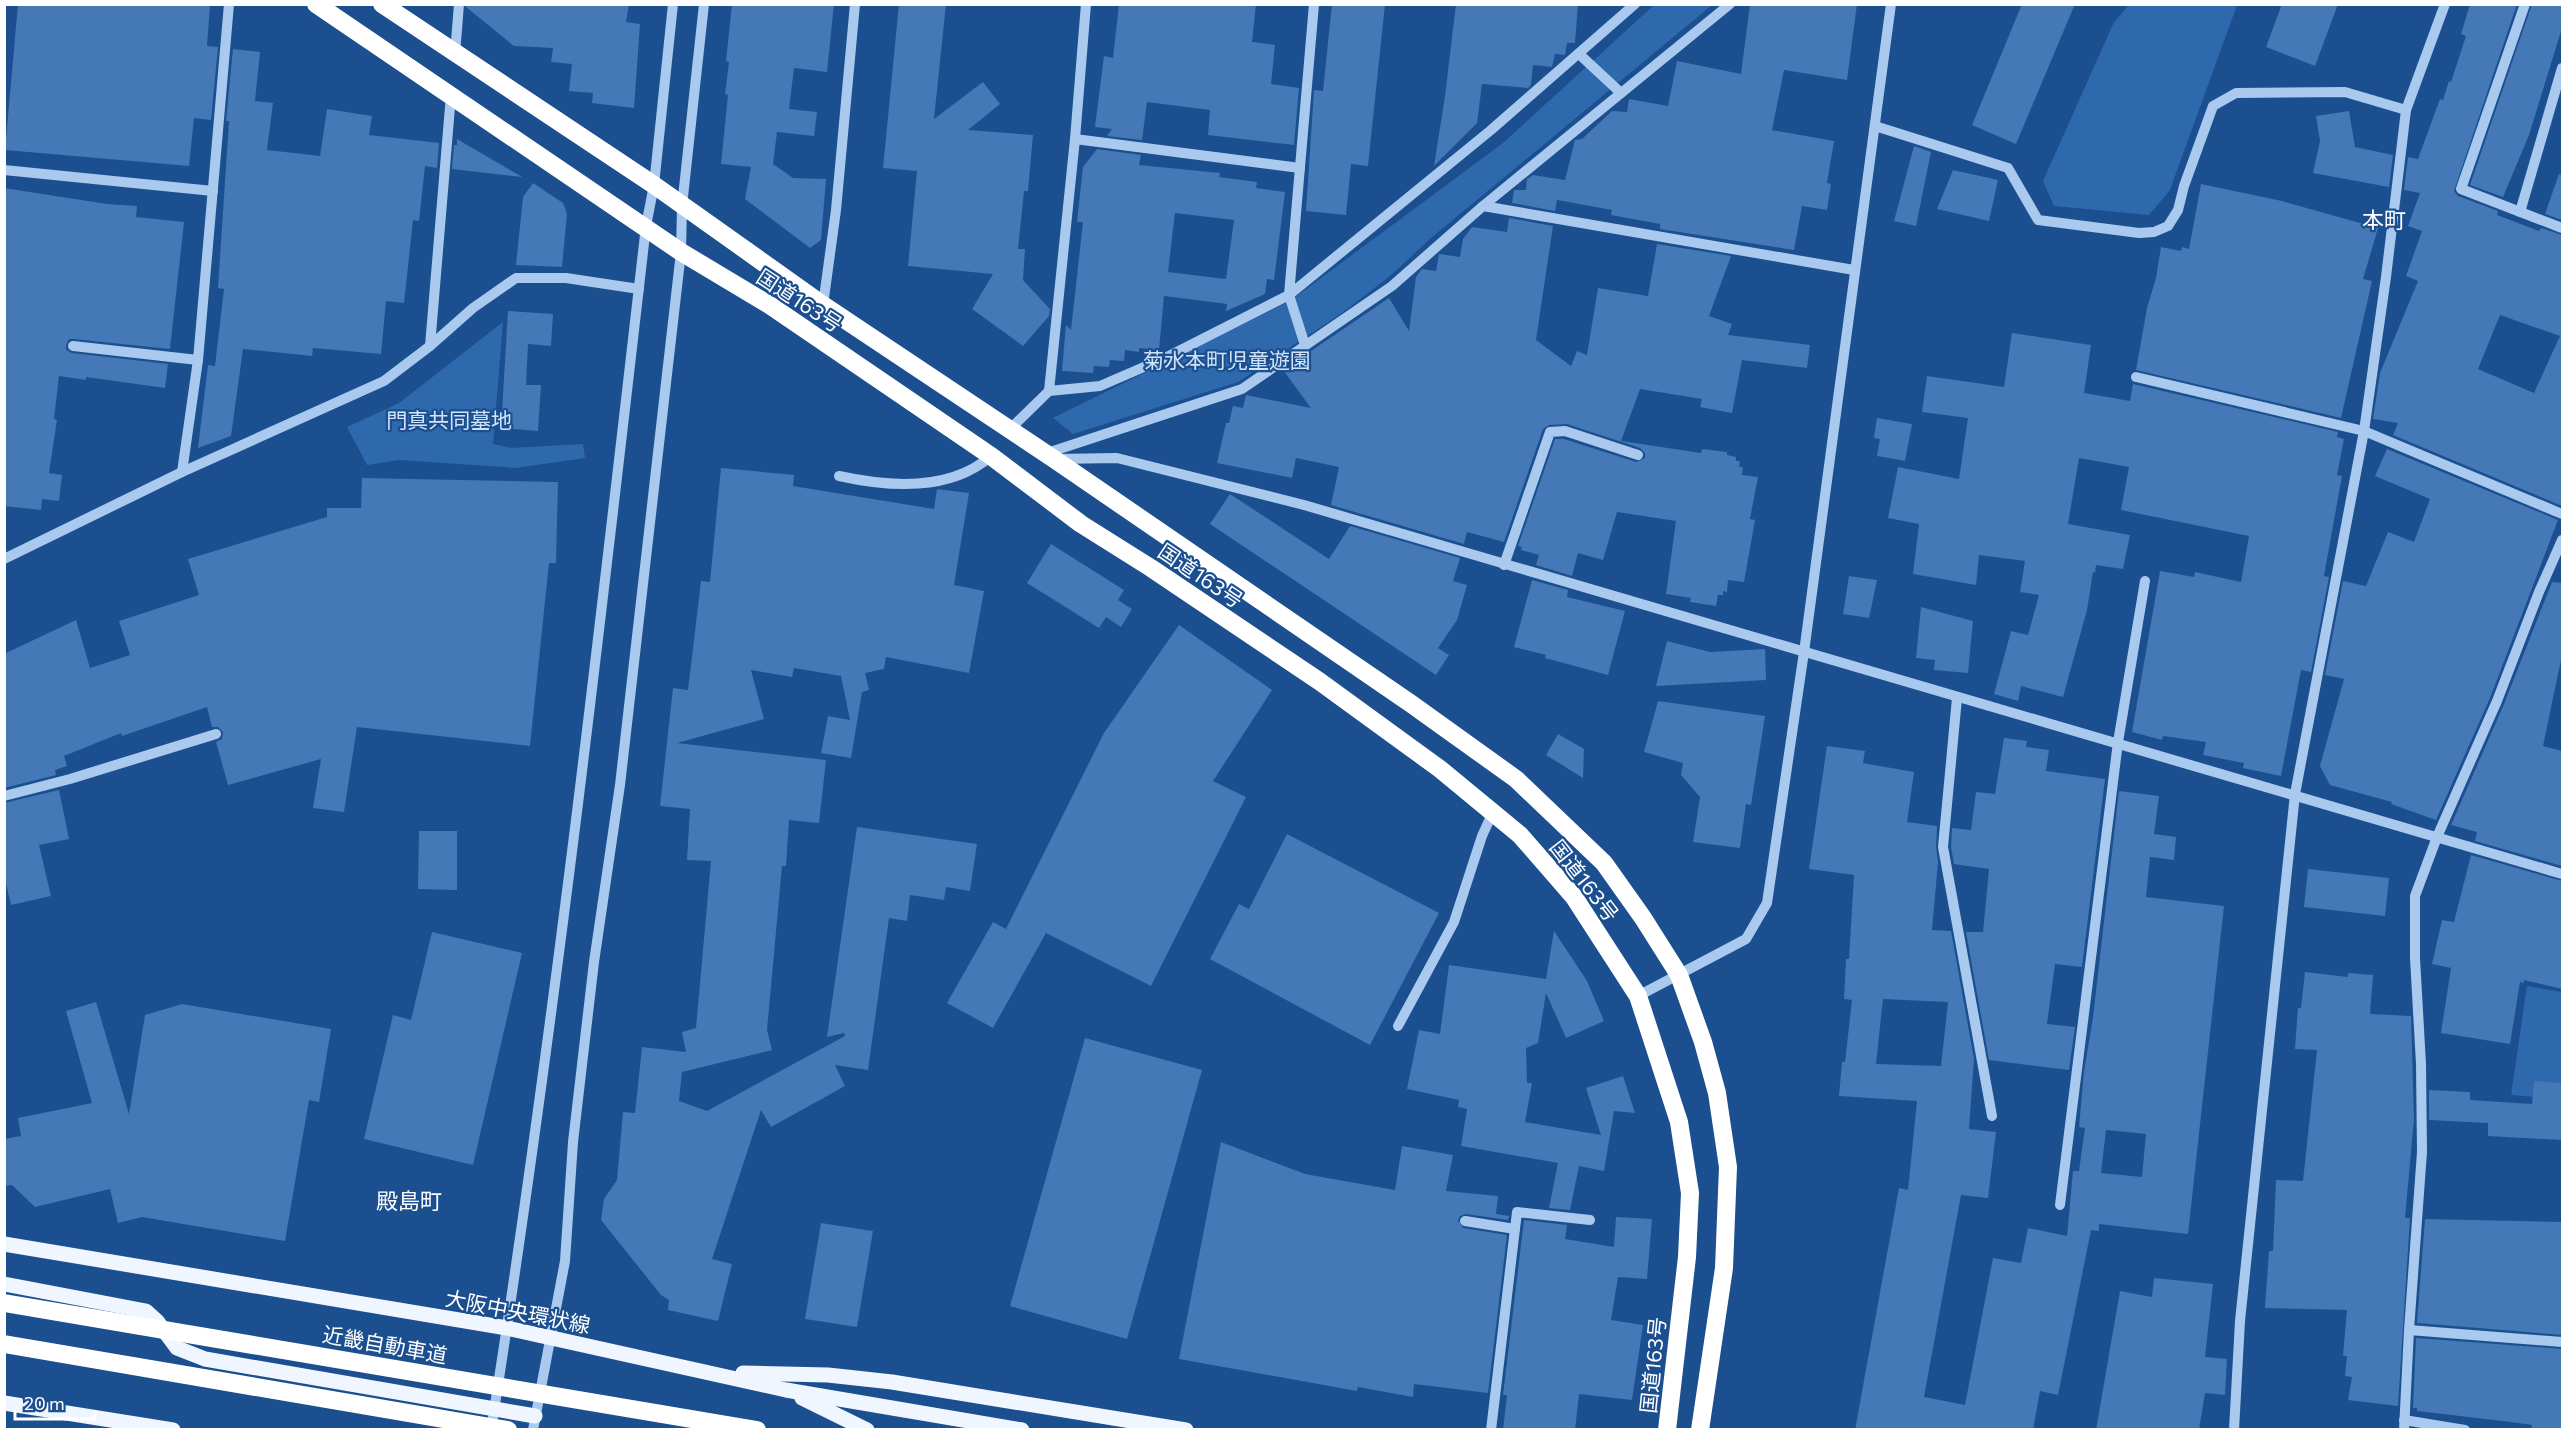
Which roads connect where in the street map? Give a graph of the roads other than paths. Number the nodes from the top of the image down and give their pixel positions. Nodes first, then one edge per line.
1 (229, 4) edge
2 (316, 4) edge
3 (382, 4) edge
4 (459, 4) edge
5 (673, 4) edge
6 (704, 4) edge
7 (855, 4) edge
8 (1086, 4) edge
9 (1314, 4) edge
10 (1635, 4) edge
11 (1730, 4) edge
12 (1891, 4) edge
13 (2445, 4) edge
14 (2525, 4) edge
15 (455, 54) junction
16 (1579, 54) junction
17 (2562, 68) edge
18 (1622, 93) junction
19 (451, 95) junction
20 (2406, 110) junction
21 (1875, 126) junction
22 (1075, 139) junction
23 (1300, 168) junction
24 (4, 170) edge
25 (654, 185) junction
26 (213, 191) junction
27 (682, 206) junction
28 (1483, 206) junction
29 (2520, 212) junction
30 (646, 226) junction
31 (2562, 228) edge
32 (681, 252) junction
33 (1854, 270) junction
34 (639, 289) junction
35 (1289, 295) junction
36 (824, 305) junction
37 (1305, 345) junction
38 (73, 346) dead end
39 (430, 346) junction
40 (198, 360) junction
41 (2136, 377) dead end
42 (1049, 391) junction
43 (1010, 429) junction
44 (2364, 431) junction
45 (1638, 455) dead end
46 (991, 456) junction
47 (1049, 456) junction
48 (182, 472) junction
49 (839, 476) dead end
50 (2562, 514) edge
51 (2562, 540) edge
52 (4, 559) edge
53 (1504, 565) junction
54 (2145, 581) dead end
55 (1804, 652) junction
56 (1957, 698) junction
57 (216, 734) dead end
58 (2118, 742) junction
59 (2295, 794) junction
60 (4, 796) edge
61 (1493, 812) junction
62 (2438, 837) junction
63 (2562, 874) edge
64 (1679, 975) junction
65 (1638, 996) junction
66 (1398, 1026) dead end
67 (1992, 1116) dead end
68 (2060, 1205) dead end
69 (1590, 1220) dead end
70 (1466, 1221) dead end
71 (1515, 1229) junction
72 (4, 1244) edge
73 (4, 1284) edge
74 (4, 1303) edge
75 (507, 1328) junction
76 (2409, 1330) junction
77 (549, 1337) junction
78 (2562, 1342) edge
79 (4, 1344) edge
80 (710, 1372) junction
81 (786, 1390) junction
82 (1704, 1399) junction
83 (4, 1403) edge
84 (495, 1408) junction
85 (534, 1423) edge
86 (2404, 1425) edge
87 (173, 1430) edge
88 (491, 1430) edge
89 (508, 1430) edge
90 (757, 1430) edge
91 (867, 1430) edge
92 (1022, 1430) edge
93 (1186, 1430) edge
94 (1491, 1430) edge
95 (1667, 1430) edge
96 (1700, 1430) edge
97 (1710, 1430) edge
98 (2234, 1430) edge
99 (2465, 1430) edge

1 - 26 street
2 - 19 highway, 国道163号
3 - 15 highway, 国道163号
4 - 15 street
5 - 25 street
6 - 27 street
7 - 36 street
8 - 22 street
9 - 23 street
10 - 16 street
11 - 18 street
12 - 21 street
13 - 20 street
14 - 29 street
15 - 25 highway, 国道163号
16 - 18 street
16 - 35 street
17 - 29 street
18 - 28 street
19 - 30 highway, 国道163号
19 - 39 street
20 - 21 street
20 - 44 street
21 - 33 street
22 - 23 street
22 - 42 street
23 - 35 street
24 - 26 street
25 - 27 highway, 国道163号
25 - 30 street
26 - 40 street
27 - 32 street
27 - 36 highway, 国道163号
28 - 33 street
28 - 37 street
29 - 31 street
30 - 32 highway, 国道163号
30 - 34 street
32 - 46 highway, 国道163号
32 - 77 street
33 - 55 street
34 - 39 street
34 - 75 street
35 - 37 street
35 - 42 street
36 - 43 highway, 国道163号
37 - 47 street
38 - 40 street
39 - 48 street
40 - 48 street
41 - 44 street
42 - 43 street
43 - 47 highway, 国道163号
44 - 50 street
44 - 59 street
45 - 53 street
46 - 49 street
46 - 61 highway, 国道163号
47 - 53 street
47 - 64 highway, 国道163号
48 - 52 street
51 - 62 street
53 - 55 street
54 - 58 street
55 - 56 street
55 - 64 street
56 - 58 street
56 - 67 street
57 - 60 street
58 - 59 street
58 - 68 street
59 - 62 street
59 - 98 street
61 - 65 highway, 国道163号
61 - 66 street
62 - 63 street
62 - 76 street
64 - 65 street
64 - 82 highway, 国道163号
65 - 95 highway, 国道163号
69 - 71 street
70 - 71 street
71 - 94 street
72 - 75 main road, 大阪中央環状線
73 - 84 main road
74 - 90 highway, 近畿自動車道, bridge
75 - 77 main road, 大阪中央環状線
75 - 84 street
76 - 78 street
76 - 86 street
77 - 80 main road, 大阪中央環状線
77 - 85 street
79 - 89 highway, bridge
80 - 81 main road, 大阪中央環状線
80 - 93 main road
81 - 91 main road
81 - 92 main road, 大阪中央環状線
82 - 96 highway, 国道163号
82 - 97 main road
83 - 87 main road
84 - 85 main road
84 - 88 street
86 - 99 street

